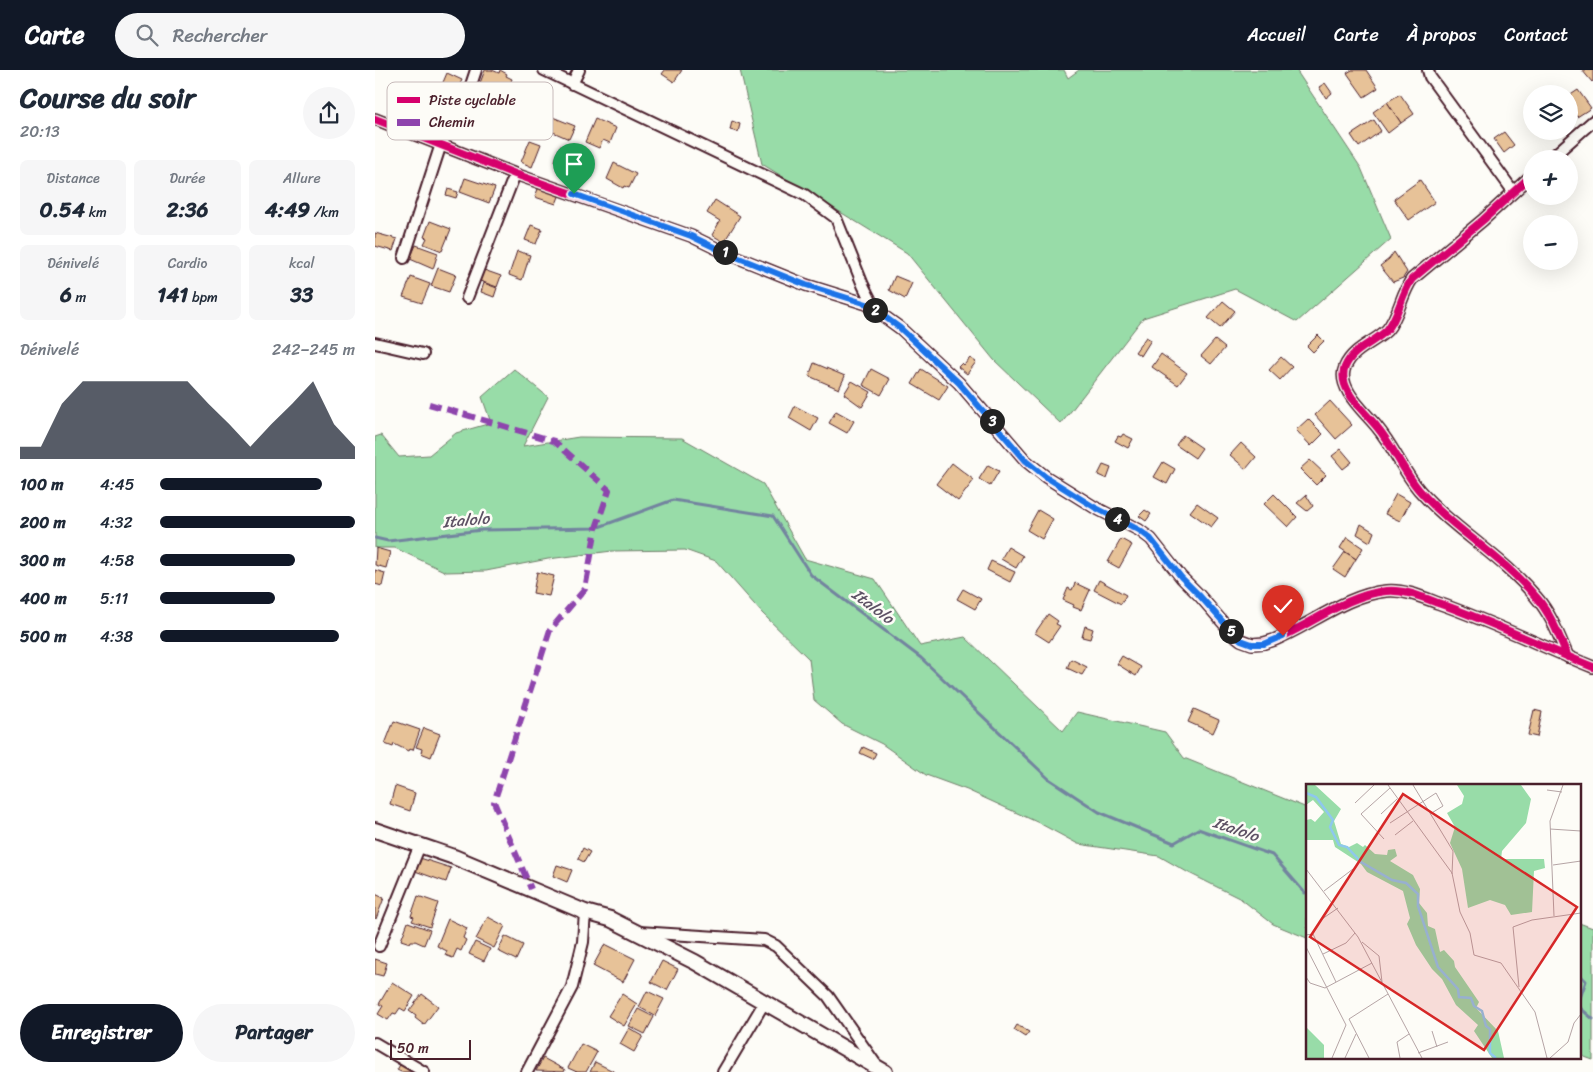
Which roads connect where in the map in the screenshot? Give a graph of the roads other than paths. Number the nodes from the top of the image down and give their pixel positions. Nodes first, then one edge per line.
1 (476, 70) edge
2 (545, 70) edge
3 (579, 70) edge
4 (1428, 70) edge
5 (472, 82) edge
6 (572, 84) junction
7 (375, 119) edge
8 (1593, 121) edge
9 (387, 124) edge
10 (430, 140) edge
11 (443, 140) edge
12 (441, 144) junction
13 (1560, 150) edge
14 (515, 174) junction
15 (1523, 183) edge
16 (1513, 191) junction
17 (404, 258) dead end
18 (467, 298) dead end
19 (875, 310) junction
20 (375, 343) edge
21 (423, 354) dead end
22 (1568, 657) junction
23 (1593, 667) edge
24 (375, 830) edge
25 (420, 845) junction
26 (585, 912) junction
27 (635, 932) junction
28 (379, 946) dead end
29 (764, 1003) junction
30 (375, 1043) edge
31 (882, 1070) edge
32 (423, 1072) edge
33 (527, 1072) edge
34 (723, 1072) edge

1 - 5 street
2 - 6 street
3 - 6 street
4 - 16 street
6 - 19 street
7 - 9 street
8 - 13 street
10 - 12 street
11 - 12 street
12 - 14 street
12 - 17 street
14 - 18 street
14 - 19 street
15 - 16 street
16 - 22 street
19 - 22 street
20 - 21 street
22 - 23 street
24 - 25 street
25 - 26 street
25 - 28 street
26 - 27 street
26 - 33 street
27 - 29 street
27 - 31 street
29 - 31 street
29 - 34 street
30 - 32 street

